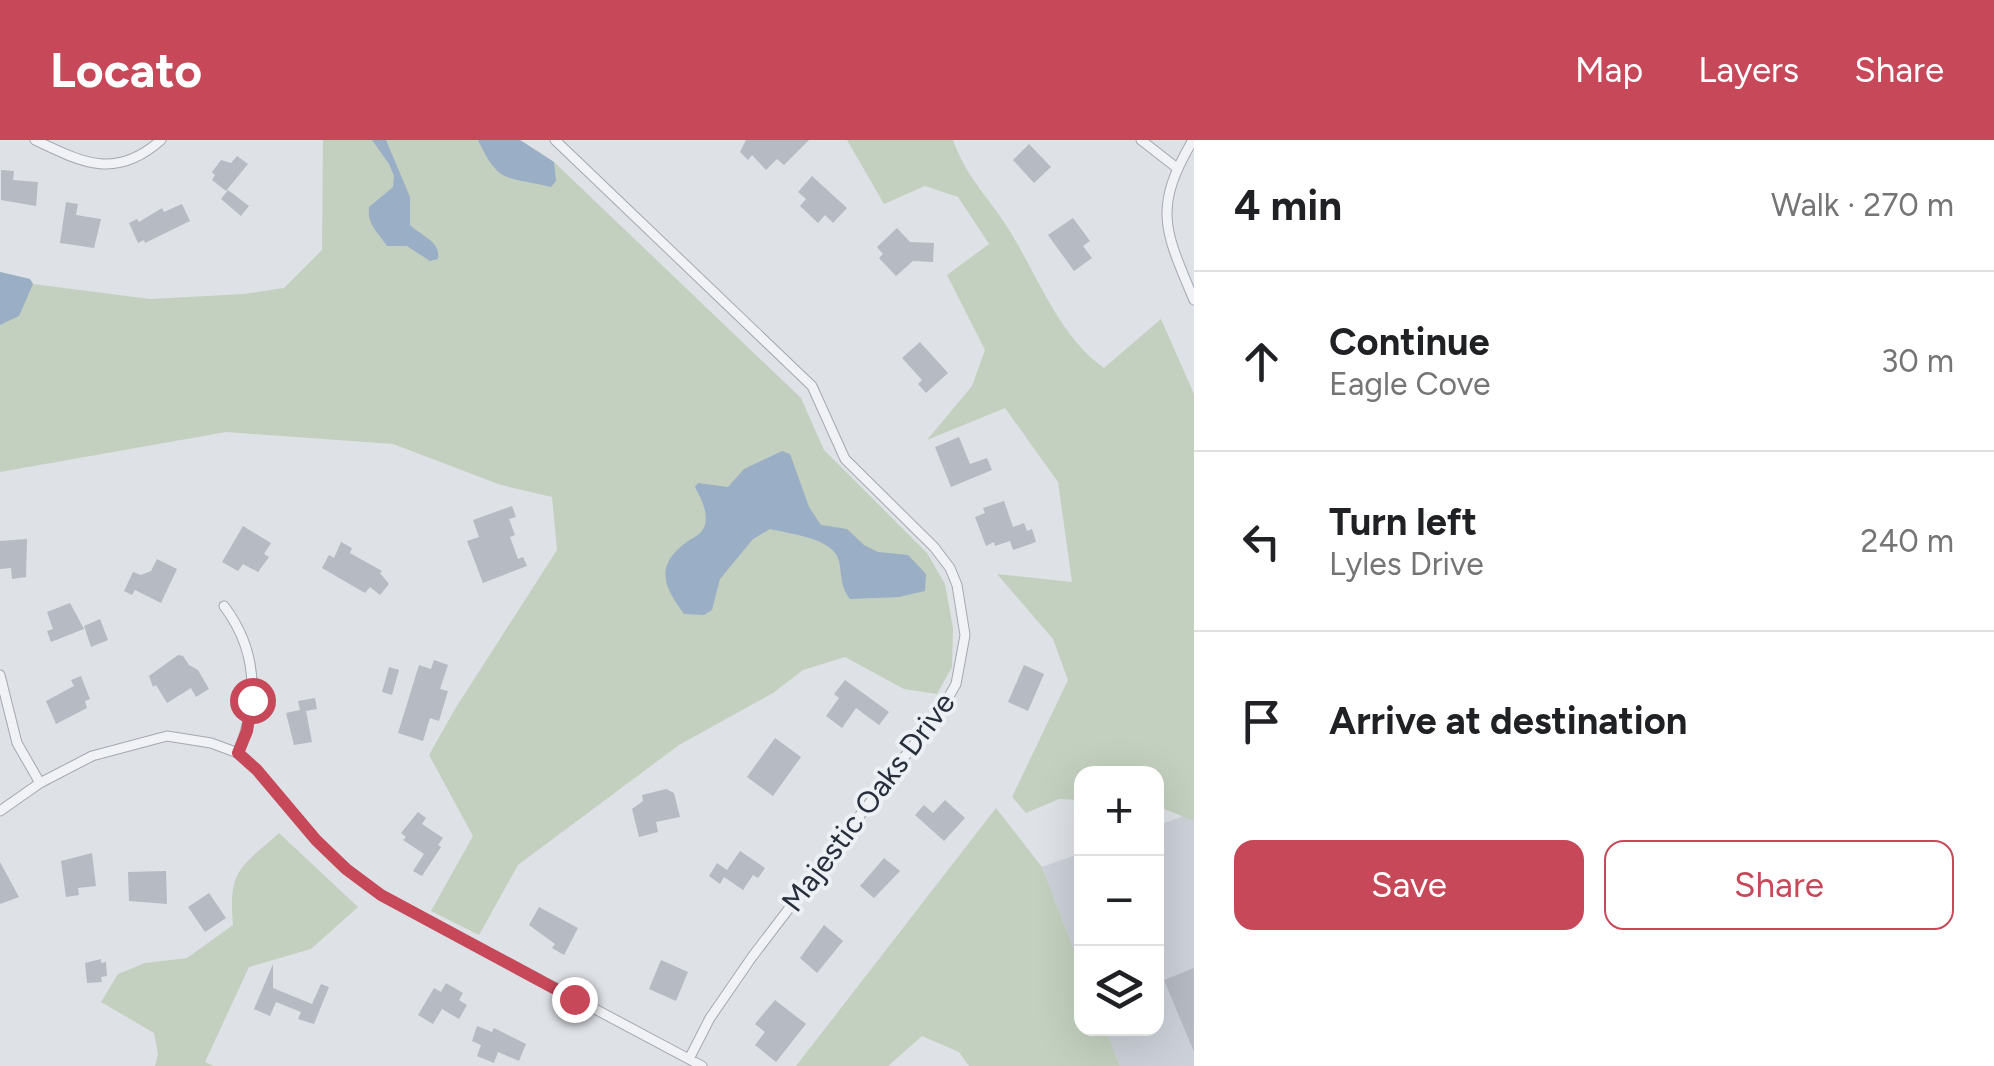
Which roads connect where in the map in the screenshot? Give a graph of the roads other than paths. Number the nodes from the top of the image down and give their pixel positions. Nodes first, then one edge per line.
1 (35, 140) edge
2 (162, 140) edge
3 (555, 140) edge
4 (1141, 140) edge
5 (1193, 140) edge
6 (1177, 168) junction
7 (1194, 300) edge
8 (224, 606) dead end
9 (0, 675) edge
10 (238, 753) junction
11 (40, 783) junction
12 (0, 811) edge
13 (689, 1059) junction
14 (702, 1066) edge

1 - 2 street
3 - 13 street, Majestic Oaks Drive
4 - 6 street
5 - 6 street
6 - 7 street
8 - 10 street
9 - 11 street
10 - 11 street
10 - 13 street
11 - 12 street
13 - 14 street

